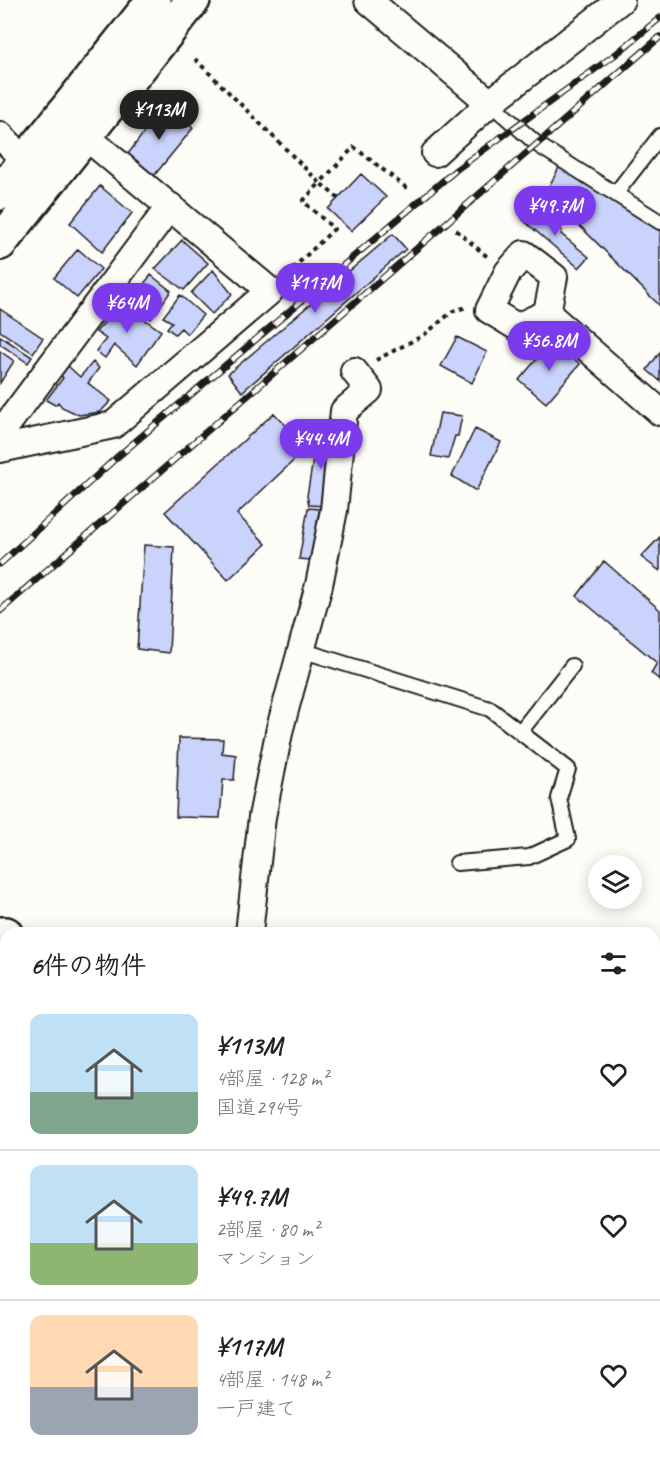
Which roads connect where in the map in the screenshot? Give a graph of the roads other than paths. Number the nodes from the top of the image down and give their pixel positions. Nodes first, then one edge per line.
1 (154, 0) edge
2 (194, 0) edge
3 (368, 0) edge
4 (621, 0) edge
5 (490, 103) junction
6 (61, 117) junction
7 (0, 135) edge
8 (660, 135) edge
9 (86, 137) junction
10 (435, 153) dead end
11 (25, 161) junction
12 (0, 193) edge
13 (616, 193) junction
14 (170, 206) junction
15 (660, 222) edge
16 (0, 243) edge
17 (547, 313) junction
18 (354, 372) road end
19 (660, 412) edge
20 (0, 434) edge
21 (0, 449) edge
22 (301, 650) junction
23 (572, 666) dead end
24 (520, 732) junction
25 (457, 863) dead end
26 (250, 927) edge

1 - 6 main road
2 - 9 main road
3 - 5 street
4 - 5 street
5 - 10 street
5 - 13 lane
6 - 9 street
6 - 11 main road
7 - 11 street
8 - 13 lane
9 - 14 street
9 - 16 main road
11 - 12 main road
13 - 15 lane
14 - 20 street
14 - 21 street
17 - 17 street
17 - 19 street
18 - 22 street
22 - 24 lane
22 - 26 street
23 - 24 lane
24 - 25 lane

